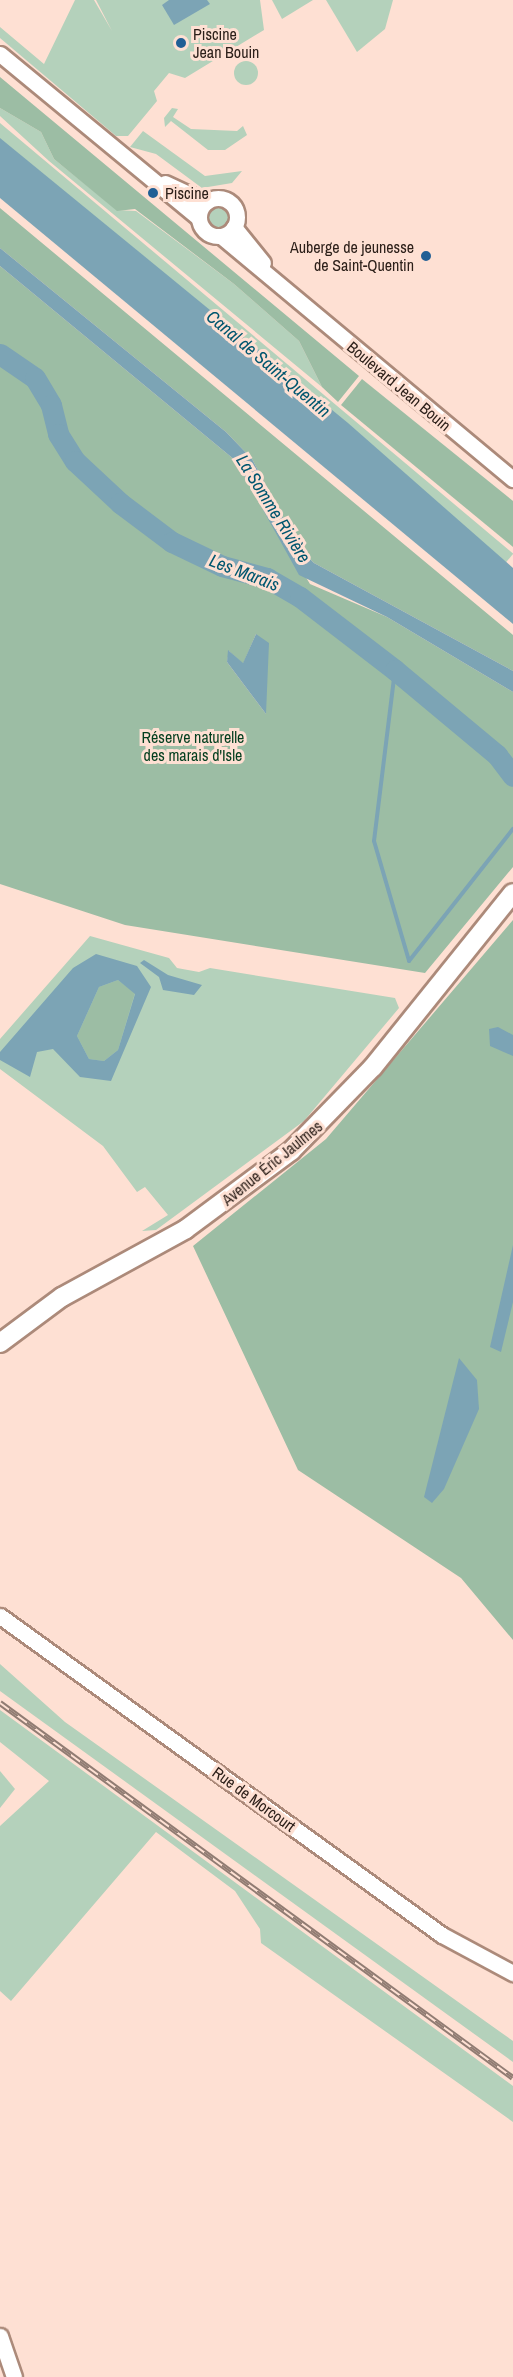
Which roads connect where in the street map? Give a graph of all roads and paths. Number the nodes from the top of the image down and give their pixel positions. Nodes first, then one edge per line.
1 (0, 54) edge
2 (146, 174) junction
3 (206, 202) junction
4 (199, 218) junction
5 (234, 227) junction
6 (221, 236) junction
7 (285, 292) junction
8 (513, 479) edge
9 (513, 893) edge
10 (0, 1343) edge
11 (0, 1616) edge
12 (513, 1973) edge
13 (0, 2336) edge
14 (14, 2377) edge

1 - 2 street
2 - 3 street
2 - 4 street
3 - 4 street
3 - 5 street
4 - 6 street
5 - 6 street
5 - 7 street, Boulevard Jean Bouin
6 - 7 street, Boulevard Jean Bouin
7 - 8 street, Boulevard Jean Bouin
9 - 10 main road, Avenue Éric Jaulmes
11 - 12 street, Rue de Morcourt
13 - 14 street

